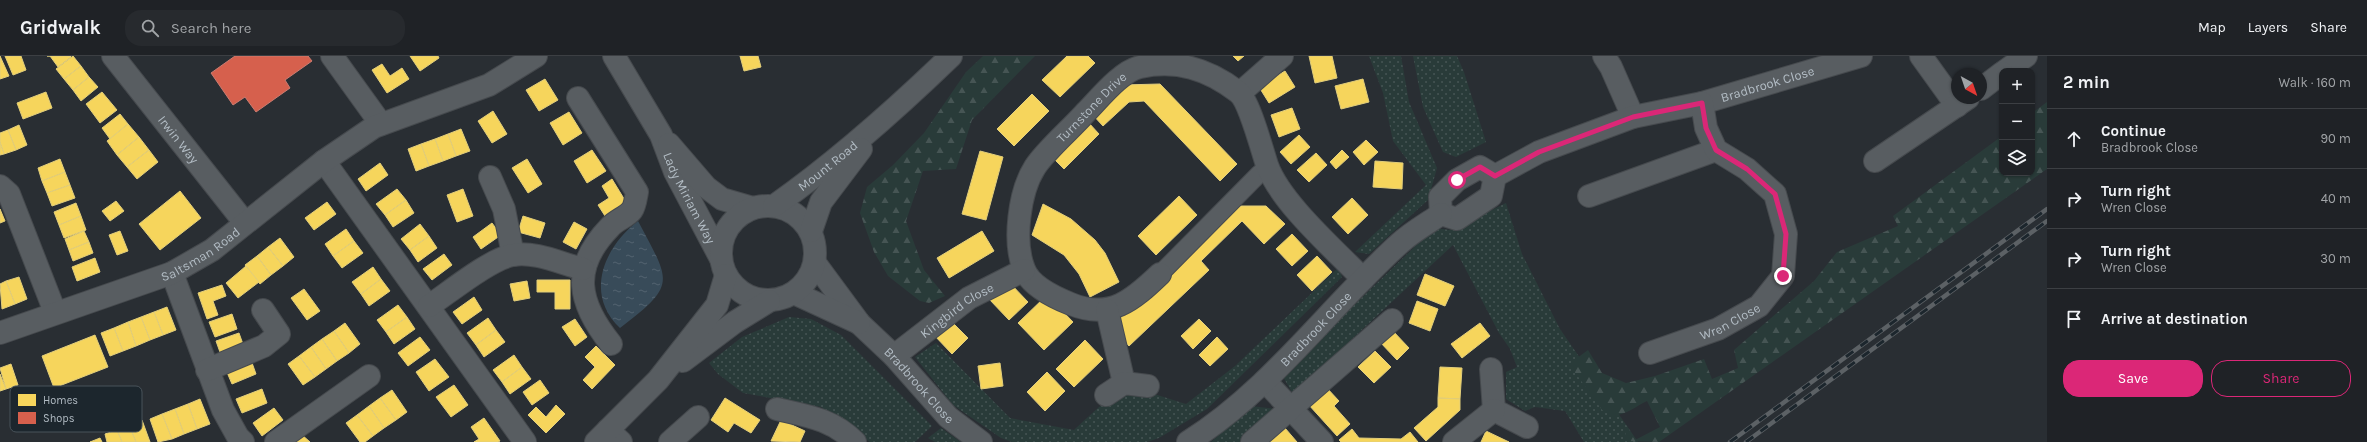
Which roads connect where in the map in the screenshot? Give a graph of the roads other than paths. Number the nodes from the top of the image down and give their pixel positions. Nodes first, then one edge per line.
1 (113, 56) edge
2 (332, 56) edge
3 (536, 56) edge
4 (614, 56) edge
5 (951, 56) edge
6 (1282, 56) edge
7 (1604, 56) edge
8 (1861, 56) edge
9 (1922, 56) edge
10 (2026, 56) edge
11 (2009, 68) edge
12 (1999, 75) edge
13 (1987, 84) edge
14 (1951, 89) edge
15 (1240, 93) junction
16 (578, 98) dead end
17 (1702, 103) junction
18 (1960, 104) edge
19 (1633, 117) junction
20 (880, 124) junction
21 (378, 125) junction
22 (661, 135) junction
23 (1716, 150) junction
24 (324, 161) junction
25 (1875, 161) dead end
26 (1268, 167) junction
27 (1495, 176) junction
28 (490, 177) dead end
29 (0, 186) edge
30 (1589, 196) dead end
31 (763, 207) junction
32 (1441, 214) junction
33 (245, 223) junction
34 (811, 231) junction
35 (513, 255) junction
36 (815, 263) junction
37 (724, 267) junction
38 (583, 269) junction
39 (1024, 270) junction
40 (172, 273) junction
41 (1160, 274) joint
42 (1363, 279) junction
43 (794, 293) junction
44 (769, 301) junction
45 (429, 306) junction
46 (263, 310) dead end
47 (1106, 310) junction
48 (55, 312) junction
49 (1392, 320) dead end
50 (860, 324) junction
51 (0, 333) edge
52 (611, 344) dead end
53 (1650, 353) dead end
54 (894, 356) junction
55 (1491, 369) dead end
56 (207, 370) junction
57 (369, 376) dead end
58 (658, 380) junction
59 (1265, 381) junction
60 (1124, 384) junction
61 (1148, 386) dead end
62 (1106, 395) dead end
63 (1289, 408) junction
64 (777, 410) dead end
65 (1494, 410) junction
66 (698, 418) dead end
67 (1527, 427) dead end
68 (608, 438) edge
69 (238, 440) edge
70 (276, 442) edge
71 (525, 442) edge
72 (670, 442) edge
73 (855, 442) edge
74 (981, 442) edge
75 (1188, 442) edge
76 (1252, 442) edge
77 (1322, 442) edge
78 (1454, 442) edge

1 - 33 street, Irwin Way
2 - 21 street
3 - 21 street, Saltsman Road
4 - 22 street, Lady Miriam Way
5 - 20 street, Mount Road
6 - 15 street
7 - 19 street
8 - 17 street, Bradbrook Close
9 - 14 street
10 - 11 street
12 - 13 street
15 - 26 street
15 - 39 street, Turnstone Drive
16 - 38 street
17 - 19 street, Bradbrook Close
17 - 23 street
18 - 25 street
19 - 27 street, Bradbrook Close
20 - 31 street, Mount Road
20 - 34 street, Mount Road
21 - 24 street, Saltsman Road
22 - 31 street, Lady Miriam Way
22 - 37 street, Lady Miriam Way
23 - 30 street
23 - 53 street, Wren Close
24 - 33 street, Saltsman Road
24 - 45 street
26 - 41 street
26 - 42 street
27 - 32 street
27 - 32 street
28 - 35 street
29 - 48 street
31 - 34 street
31 - 37 street
32 - 42 street, Bradbrook Close
33 - 40 street, Saltsman Road
34 - 36 street
35 - 38 street
35 - 45 street
36 - 43 street
36 - 50 street, Bradbrook Close
37 - 44 street
37 - 58 street
38 - 52 street
39 - 47 street
39 - 54 street, Kingbird Close
40 - 48 street, Saltsman Road
40 - 56 street
41 - 47 street
42 - 59 street, Bradbrook Close
43 - 44 street
43 - 50 street, Bradbrook Close
44 - 58 street
45 - 71 street
46 - 56 street
47 - 60 street
48 - 51 street, Saltsman Road
49 - 63 street
50 - 54 street, Bradbrook Close
54 - 74 street, Bradbrook Close
55 - 65 street
56 - 69 street
57 - 70 street
58 - 68 street
59 - 63 street
59 - 75 street, Bradbrook Close
60 - 61 street
60 - 62 street
63 - 76 street
63 - 77 street
64 - 73 street
65 - 67 street
65 - 78 street
66 - 72 street

